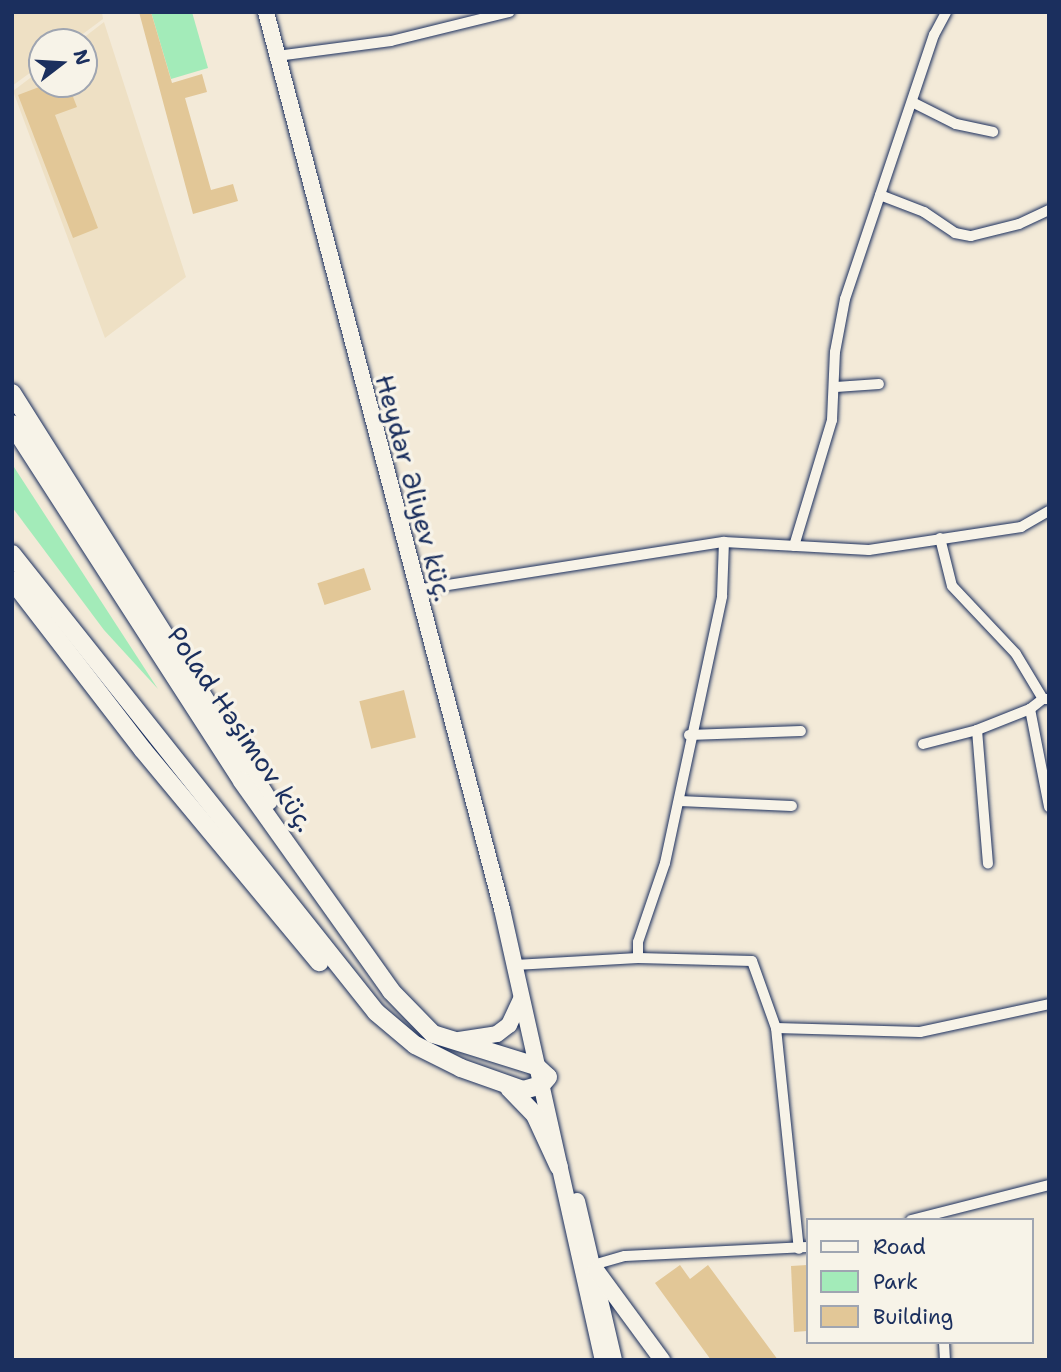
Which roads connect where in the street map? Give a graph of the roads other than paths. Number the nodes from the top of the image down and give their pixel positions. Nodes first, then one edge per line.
1 (266, 12) edge
2 (509, 12) edge
3 (946, 12) edge
4 (277, 56) junction
5 (912, 102) junction
6 (993, 132) dead end
7 (880, 195) junction
8 (1049, 210) edge
9 (879, 384) dead end
10 (836, 387) junction
11 (12, 393) edge
12 (13, 426) edge
13 (1049, 511) edge
14 (940, 538) junction
15 (724, 542) junction
16 (794, 546) junction
17 (12, 554) edge
18 (12, 580) edge
19 (416, 590) junction
20 (1046, 699) edge
21 (1030, 709) junction
22 (977, 730) junction
23 (801, 731) dead end
24 (689, 735) junction
25 (923, 744) dead end
26 (679, 801) junction
27 (792, 807) dead end
28 (1049, 807) edge
29 (988, 864) dead end
30 (349, 932) junction
31 (638, 958) junction
32 (516, 970) junction
33 (521, 996) junction
34 (1049, 1004) edge
35 (376, 1012) junction
36 (776, 1028) junction
37 (451, 1041) junction
38 (548, 1077) junction
39 (506, 1086) junction
40 (559, 1167) junction
41 (1049, 1185) edge
42 (919, 1218) edge
43 (803, 1248) edge
44 (593, 1265) junction
45 (603, 1360) edge
46 (614, 1360) edge
47 (662, 1360) edge

1 - 4 main road, Heydər Əliyev küç.
2 - 4 street
3 - 5 street
4 - 19 main road, Heydər Əliyev küç.
5 - 6 street
5 - 7 street
7 - 8 street
7 - 10 street
9 - 10 street
10 - 16 street
11 - 30 highway
12 - 30 highway, Polad Həşimov küç.
13 - 14 street
14 - 16 street
14 - 20 street
15 - 16 street
15 - 19 street
15 - 24 street
17 - 35 highway
18 - 35 highway
19 - 32 main road, Heydər Əliyev küç.
20 - 21 street
21 - 22 street
21 - 28 street
22 - 25 street
22 - 29 street
23 - 24 street
24 - 26 street
26 - 27 street
26 - 31 street
30 - 37 highway, Polad Həşimov küç.
31 - 32 street
31 - 36 street
32 - 33 main road
32 - 38 main road
33 - 37 main road
33 - 40 main road
34 - 36 street
35 - 39 highway
36 - 43 street
37 - 38 highway, Polad Həşimov küç.
38 - 39 highway
38 - 44 main road
39 - 40 highway
40 - 45 main road
41 - 42 street
43 - 44 street
44 - 46 main road
44 - 47 main road

